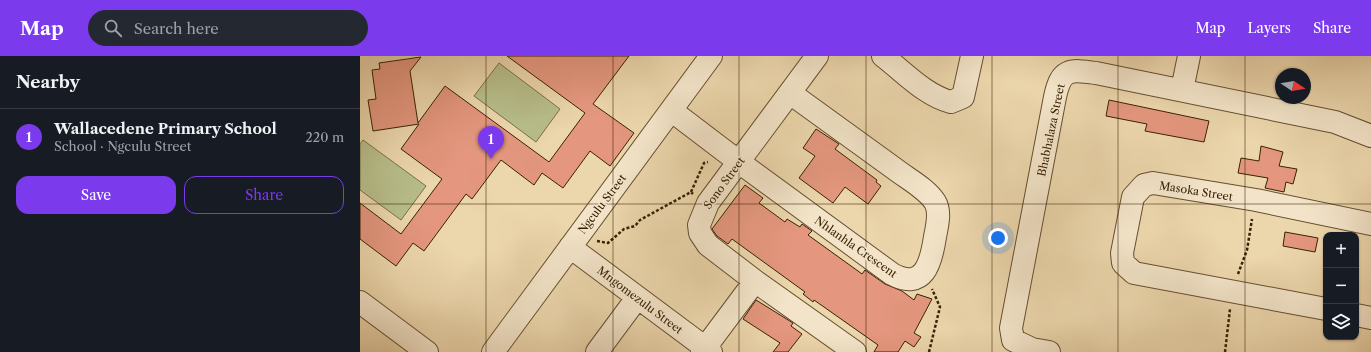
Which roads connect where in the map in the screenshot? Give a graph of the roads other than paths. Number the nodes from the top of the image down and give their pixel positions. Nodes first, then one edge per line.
1 (711, 56) edge
2 (817, 56) edge
3 (884, 56) edge
4 (972, 56) edge
5 (1189, 56) edge
6 (1097, 65) edge
7 (1182, 90) junction
8 (790, 93) junction
9 (672, 111) junction
10 (1371, 136) edge
11 (734, 159) junction
12 (1371, 224) edge
13 (576, 240) junction
14 (755, 281) junction
15 (637, 298) junction
16 (360, 302) edge
17 (1323, 308) edge
18 (1359, 316) edge
19 (1371, 318) edge
20 (706, 351) edge
21 (427, 352) edge
22 (493, 352) edge
23 (597, 352) edge
24 (855, 352) edge
25 (1049, 352) edge

1 - 9 street, Ngculu Street
2 - 8 street, Sono Street
3 - 4 street
5 - 7 street
6 - 7 street, Bhabhalaza Street
6 - 25 street, Bhabhalaza Street
7 - 10 street, Bhabhalaza Street
8 - 11 street, Sono Street
8 - 11 street, Nhlanhla Crescent
9 - 11 street, Nhlanhla Crescent
9 - 13 street, Ngculu Street
11 - 14 street, Sono Street
12 - 17 street, Masoka Street
13 - 15 street, Mngomezulu Street
13 - 22 street, Ngculu Street
14 - 20 street
14 - 24 street, Sono Street
15 - 20 street, Mngomezulu Street
15 - 23 street
16 - 21 street
18 - 19 street

